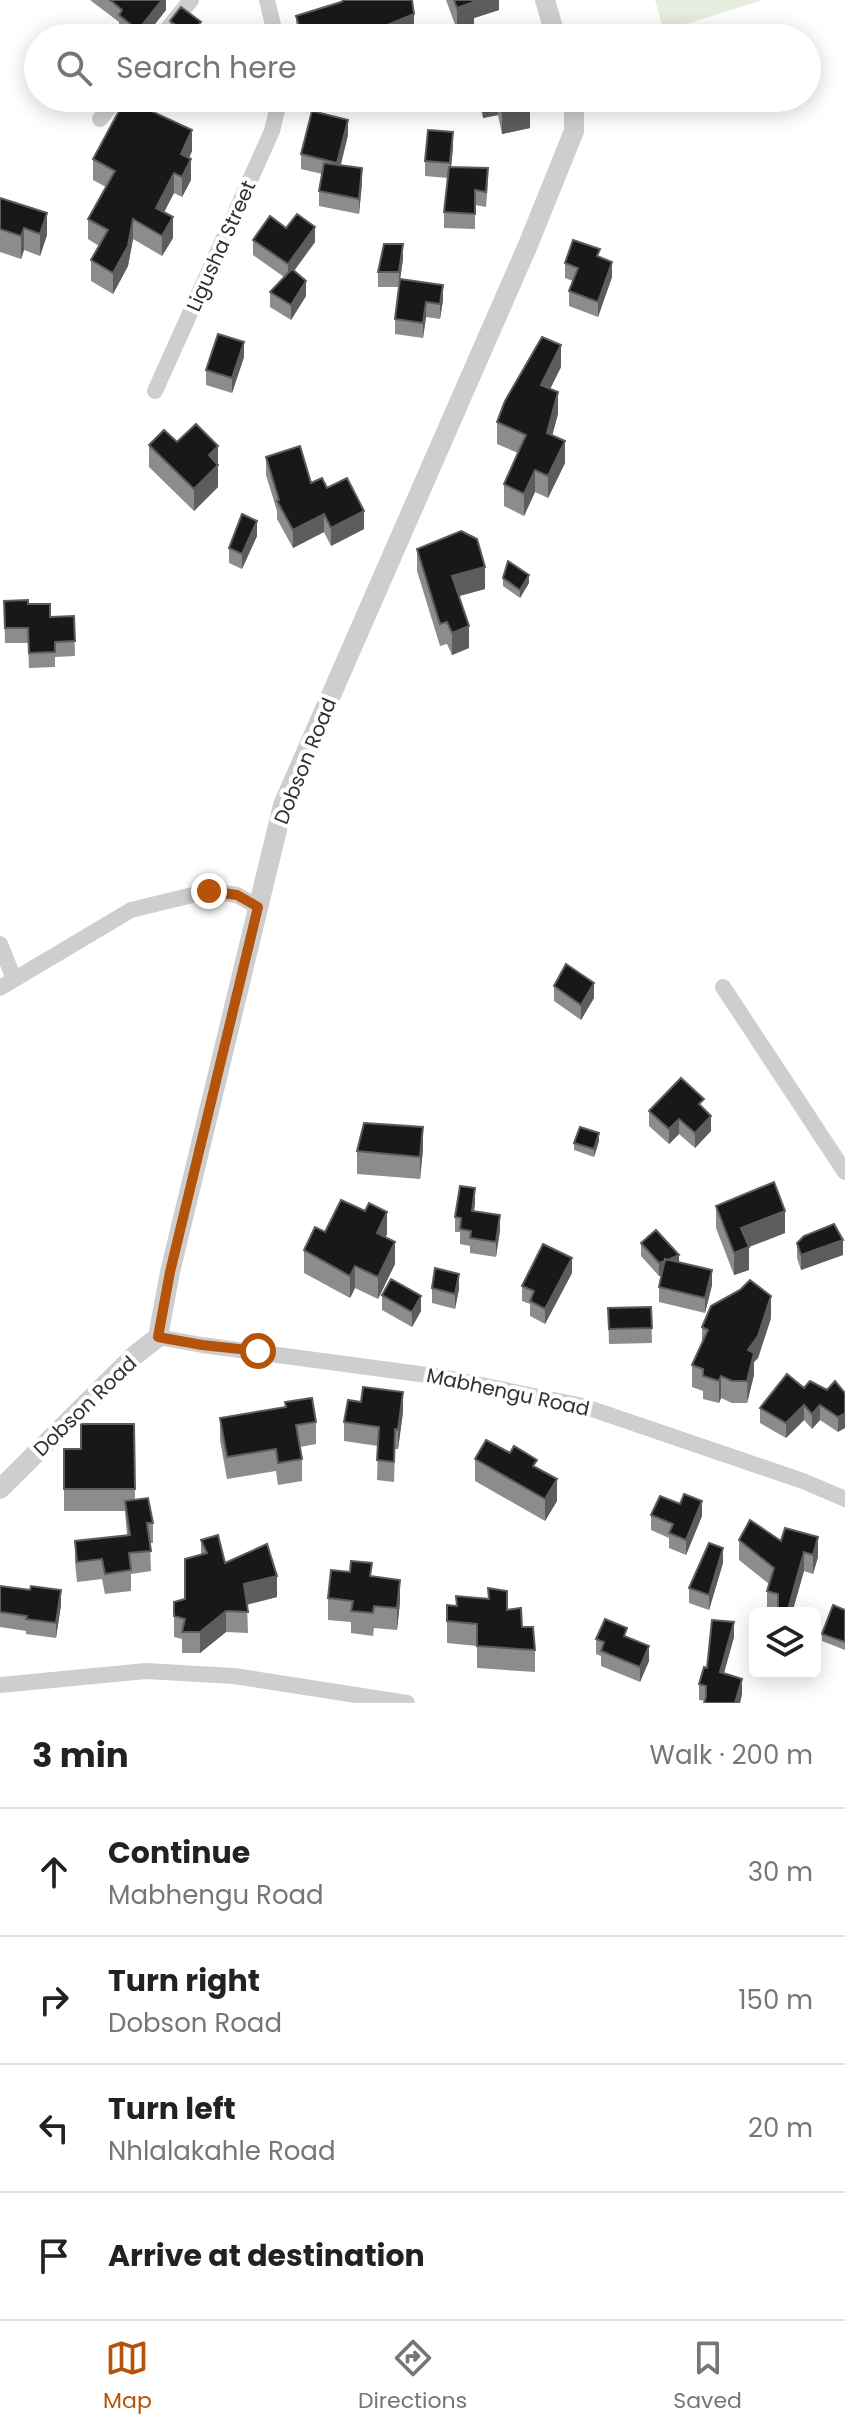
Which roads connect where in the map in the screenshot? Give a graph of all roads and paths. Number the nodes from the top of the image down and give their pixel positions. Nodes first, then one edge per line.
1 (191, 0) edge
2 (267, 0) edge
3 (545, 0) edge
4 (171, 24) edge
5 (273, 24) edge
6 (552, 24) edge
7 (106, 112) edge
8 (277, 112) edge
9 (574, 112) edge
10 (100, 119) dead end
11 (155, 391) dead end
12 (258, 907) junction
13 (0, 944) edge
14 (7, 984) edge
15 (723, 987) dead end
16 (845, 1172) edge
17 (158, 1337) junction
18 (0, 1489) edge
19 (845, 1499) edge
20 (0, 1685) edge
21 (348, 1698) edge
22 (407, 1703) edge

1 - 4 street
2 - 5 street
3 - 6 street
7 - 10 street
8 - 11 street, Ligusha Street
9 - 12 street, Dobson Road
12 - 14 street
12 - 17 street, Dobson Road
13 - 14 street
15 - 16 street
17 - 18 street, Dobson Road
17 - 19 street, Mabhengu Road
20 - 21 street
21 - 22 street

